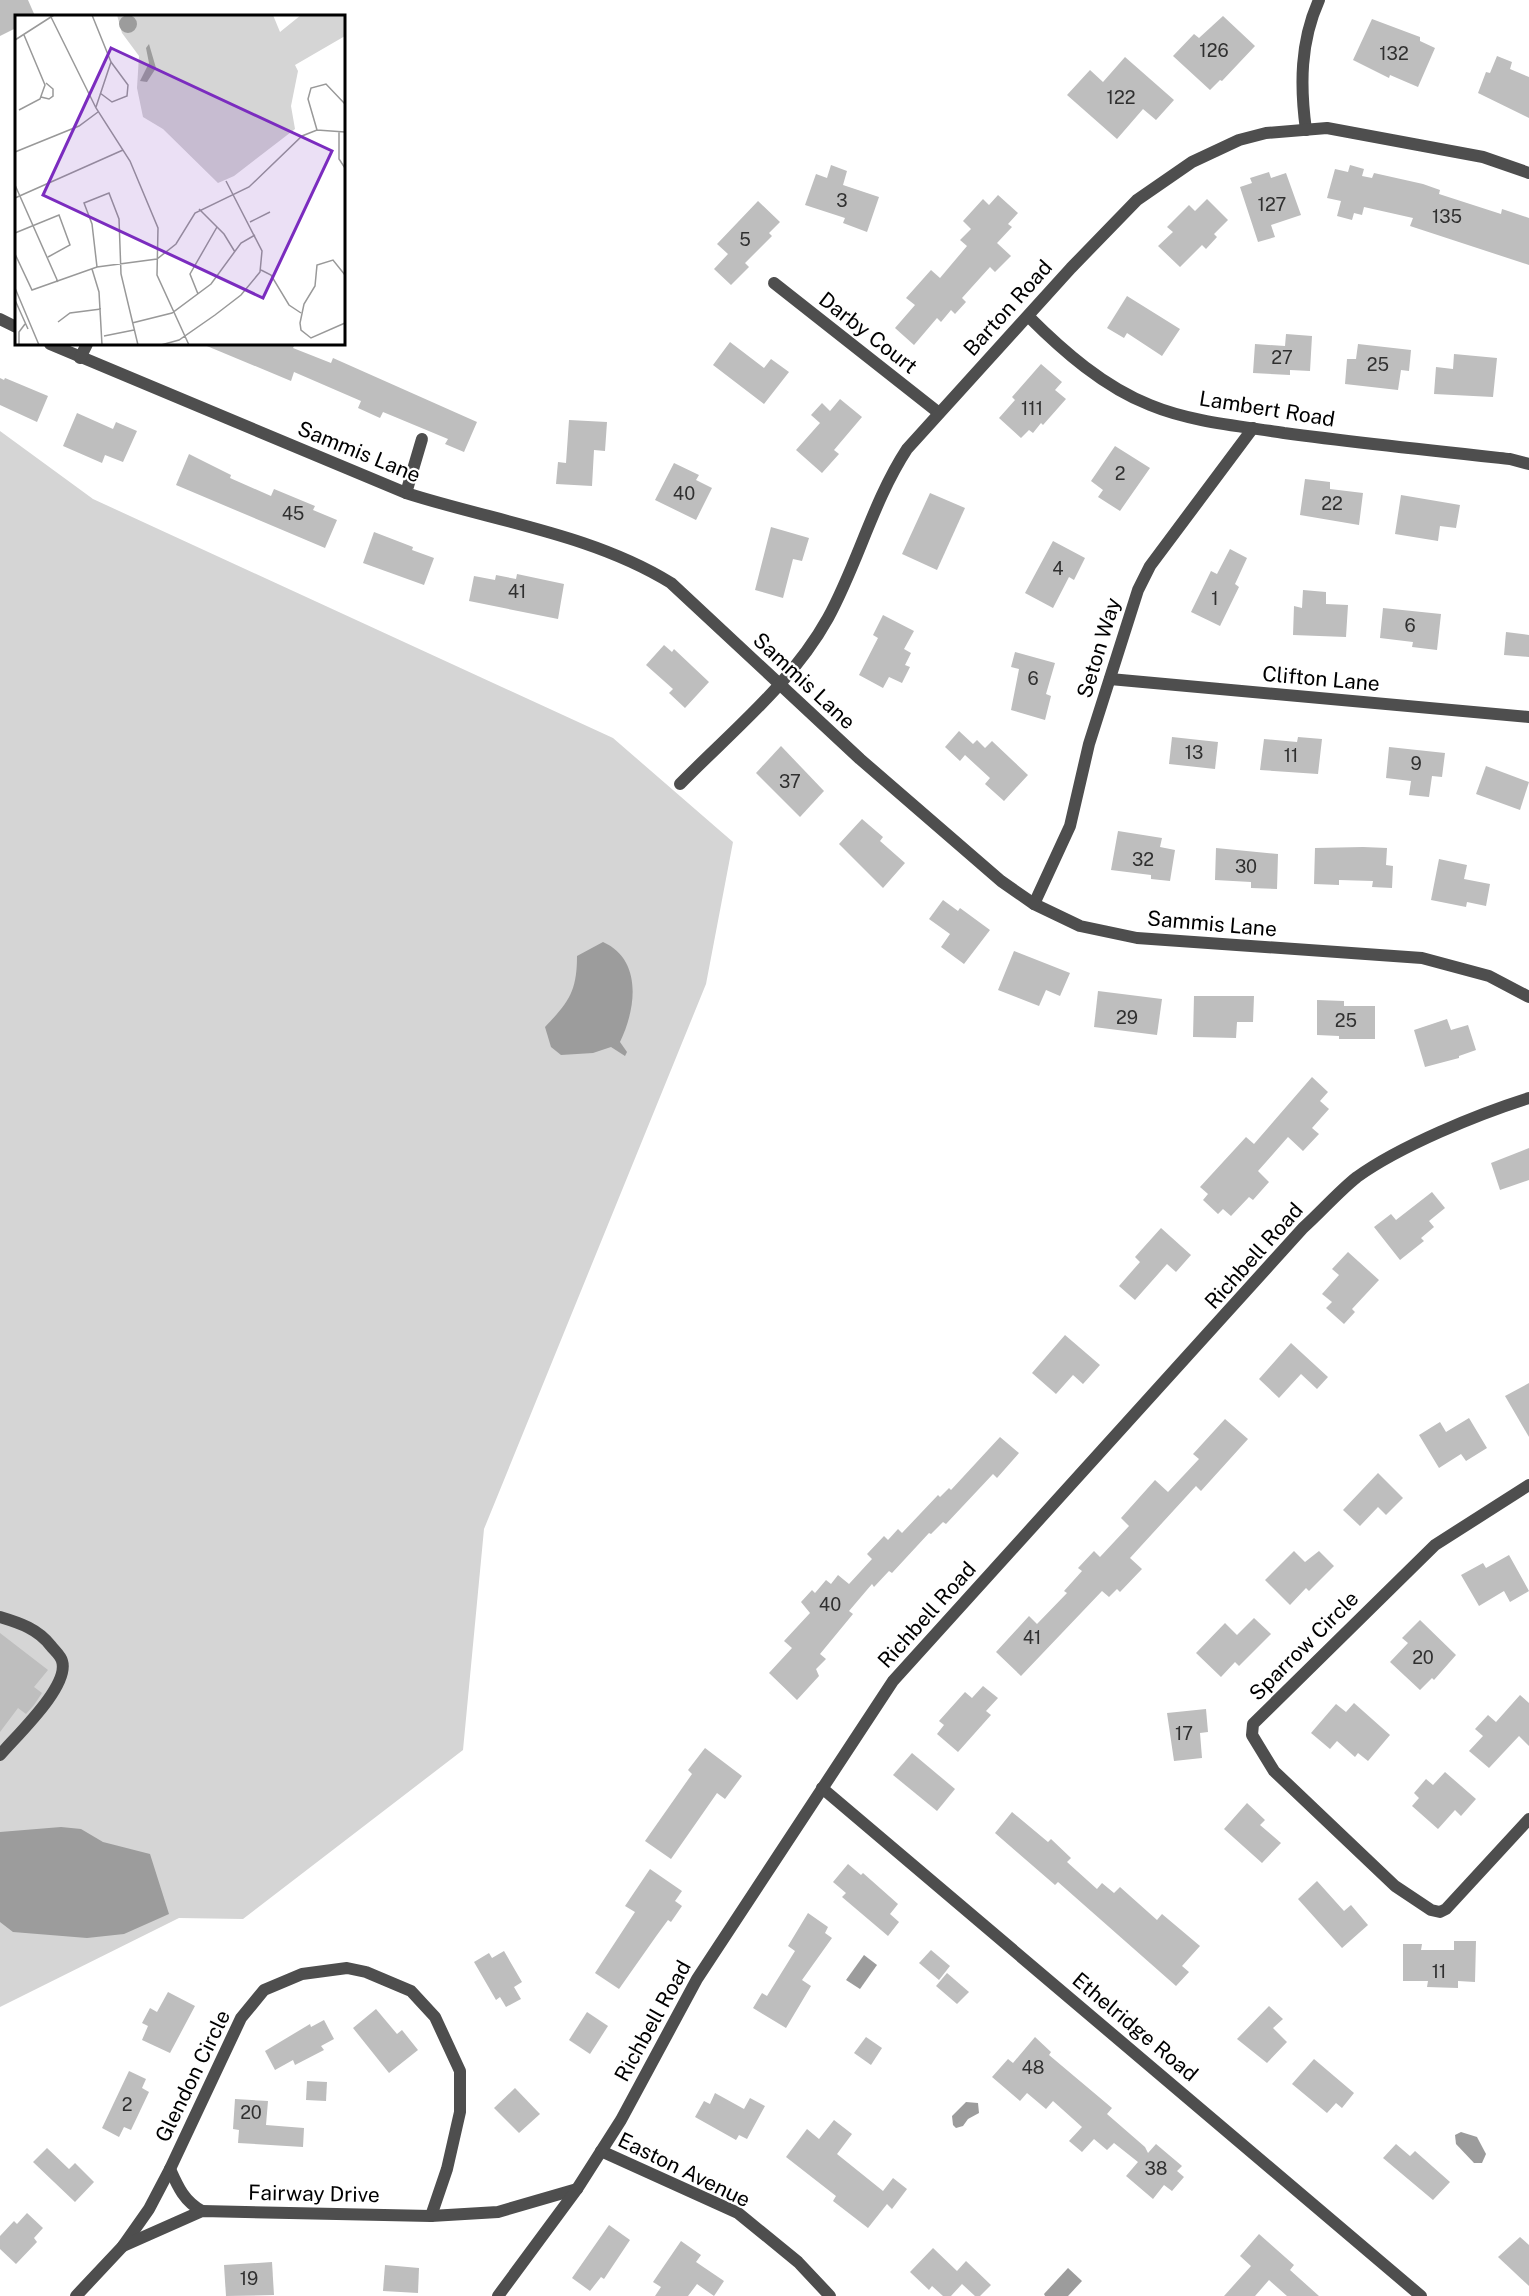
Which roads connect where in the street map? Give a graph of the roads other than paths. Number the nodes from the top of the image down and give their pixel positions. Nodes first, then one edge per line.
1 (1319, 0) edge
2 (1306, 130) junction
3 (1529, 174) edge
4 (774, 283) dead end
5 (1029, 317) junction
6 (0, 319) edge
7 (15, 326) edge
8 (52, 345) edge
9 (86, 345) edge
10 (80, 358) junction
11 (939, 413) junction
12 (1253, 428) junction
13 (422, 439) dead end
14 (1529, 464) edge
15 (406, 493) junction
16 (1110, 679) junction
17 (779, 684) junction
18 (1529, 717) edge
19 (680, 784) dead end
20 (1034, 904) junction
21 (1529, 996) edge
22 (1529, 1098) edge
23 (1529, 1485) edge
24 (0, 1617) edge
25 (0, 1755) edge
26 (822, 1788) junction
27 (1529, 1819) edge
28 (601, 2151) junction
29 (170, 2169) junction
30 (577, 2189) junction
31 (202, 2211) junction
32 (431, 2216) junction
33 (123, 2246) junction
34 (76, 2296) edge
35 (498, 2296) edge
36 (830, 2296) edge
37 (1421, 2296) edge

1 - 2 street
2 - 3 street, Barton Road
2 - 5 street, Barton Road
4 - 11 street, Darby Court
5 - 11 street, Barton Road
5 - 12 street, Lambert Road
6 - 7 street
8 - 10 street, Sammis Lane
9 - 10 street
10 - 15 street, Sammis Lane
11 - 17 street, Barton Road
12 - 14 street, Lambert Road
12 - 16 street, Seton Way
13 - 15 street
15 - 17 street, Sammis Lane
16 - 18 street, Clifton Lane
16 - 20 street, Seton Way
17 - 19 street, Barton Road
17 - 20 street, Sammis Lane
20 - 21 street, Sammis Lane
22 - 26 street, Richbell Road
23 - 27 street, Sparrow Circle
24 - 25 street
26 - 28 street, Richbell Road
26 - 37 street, Ethelridge Road
28 - 30 street, Richbell Road
28 - 36 street, Easton Avenue
29 - 31 street
29 - 32 street, Glendon Circle
29 - 33 street, Glendon Circle
30 - 32 street, Fairway Drive
30 - 35 street, Richbell Road
31 - 32 street, Fairway Drive
31 - 33 street, Fairway Drive
33 - 34 street, Fairway Drive

